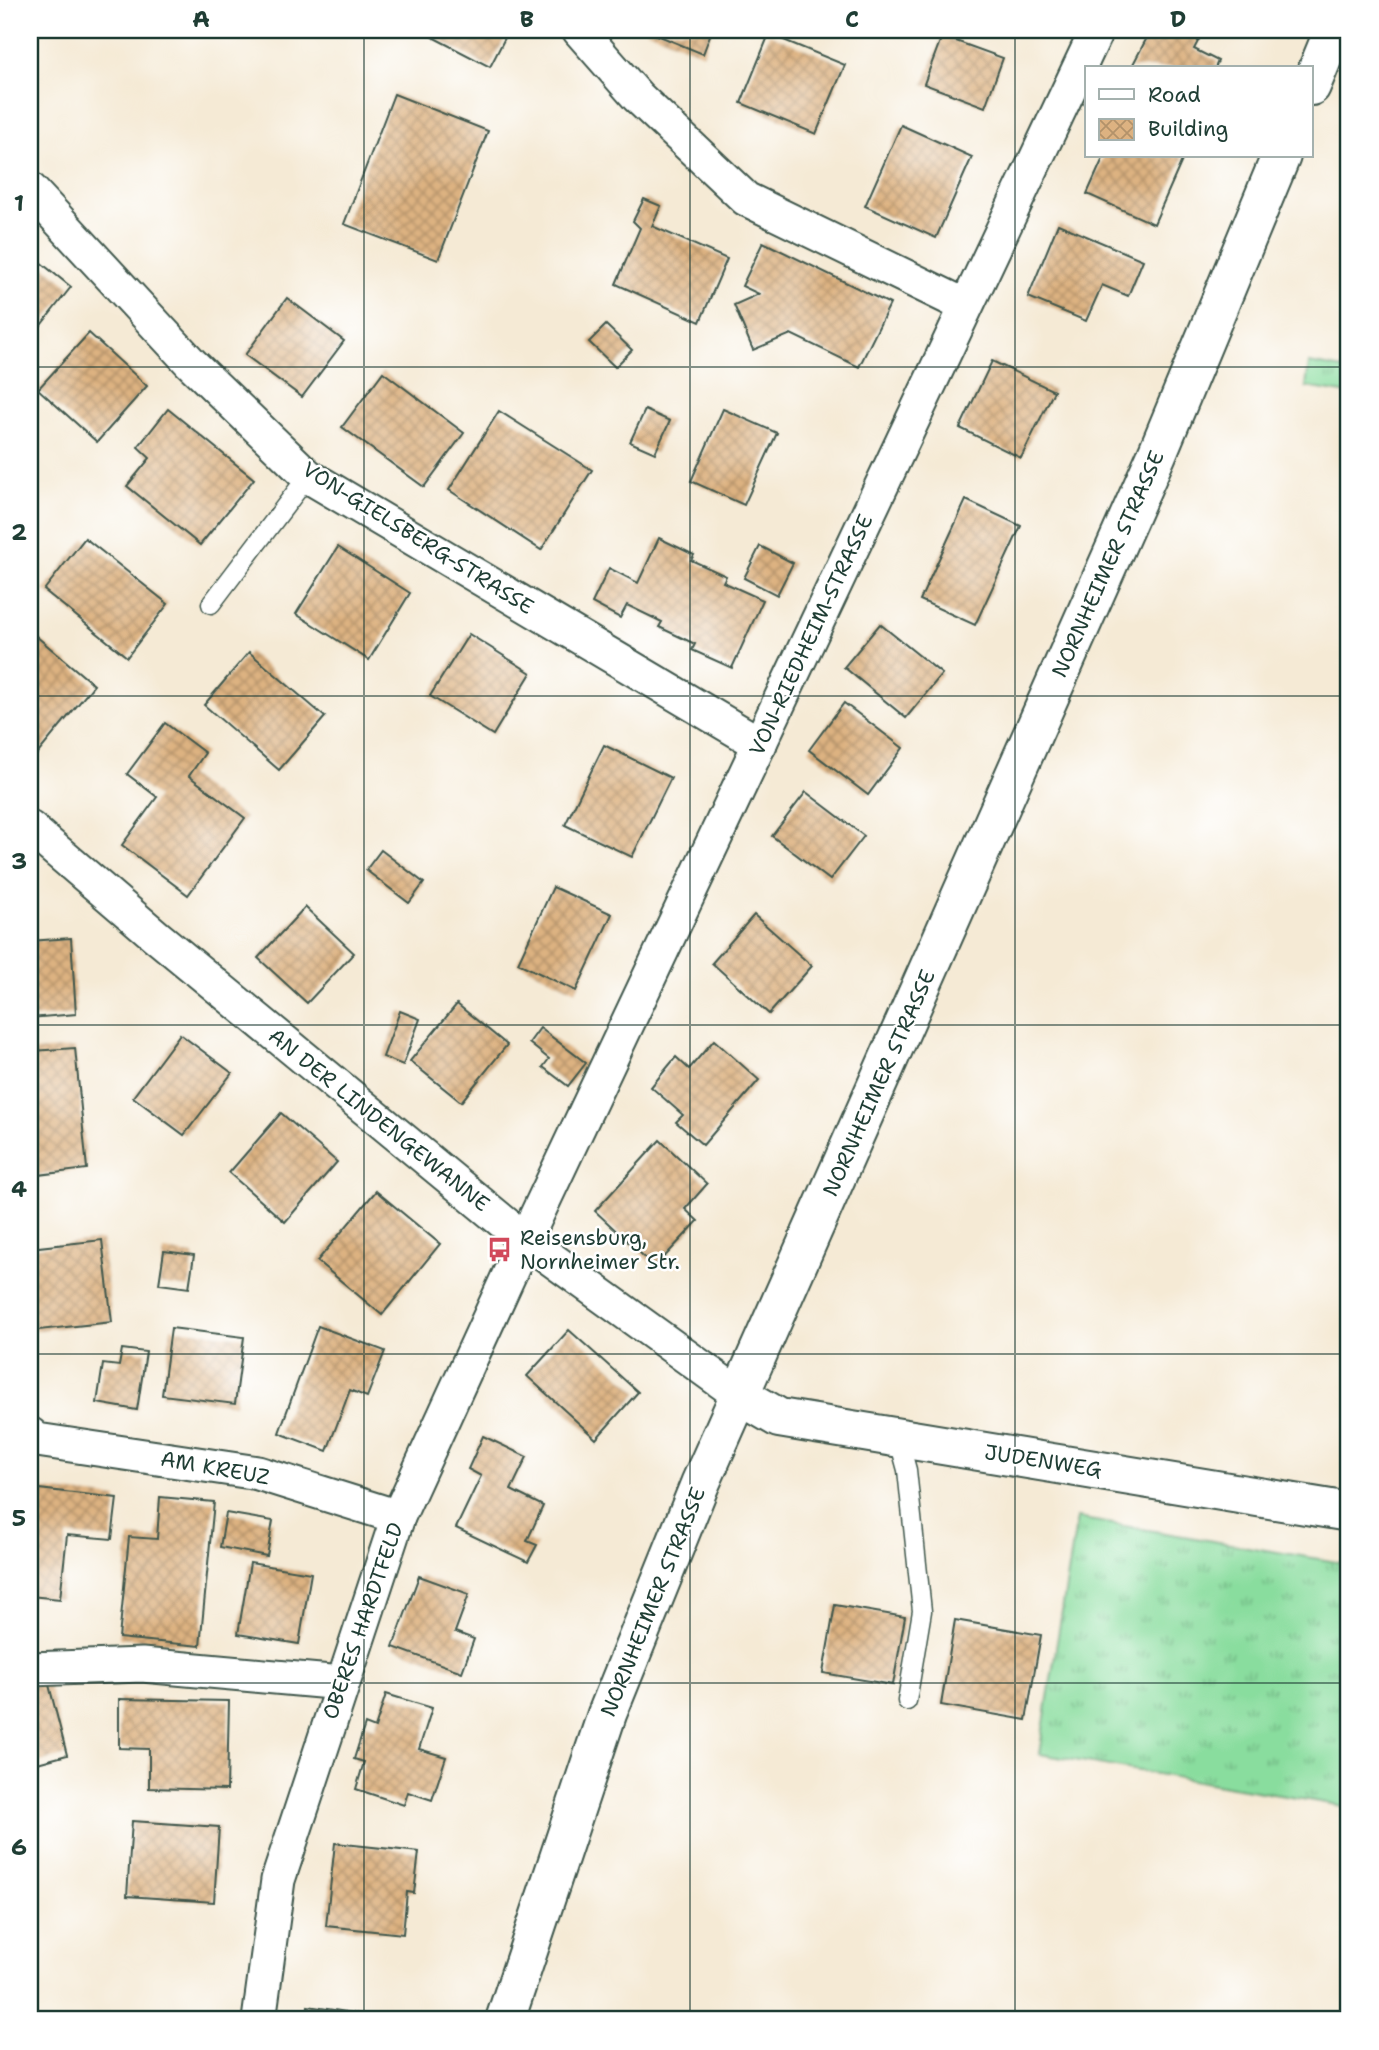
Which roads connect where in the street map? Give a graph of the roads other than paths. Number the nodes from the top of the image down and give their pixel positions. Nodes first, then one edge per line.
1 (579, 30) edge
2 (1097, 30) edge
3 (1334, 30) edge
4 (1312, 84) edge
5 (1280, 158) edge
6 (30, 189) edge
7 (965, 306) junction
8 (309, 476) junction
9 (211, 604) dead end
10 (760, 744) junction
11 (30, 828) edge
12 (525, 1240) junction
13 (741, 1396) junction
14 (30, 1434) edge
15 (898, 1437) junction
16 (1349, 1512) edge
17 (398, 1517) junction
18 (30, 1669) edge
19 (342, 1682) junction
20 (908, 1701) dead end
21 (259, 2020) edge
22 (505, 2020) edge

1 - 7 street
2 - 7 street, VON-RIEDHEIM-STRASSE
3 - 4 street
5 - 13 street, NORNHEIMER STRASSE
6 - 8 street, VON-GIELSBERG-STRASSE
7 - 10 street, VON-RIEDHEIM-STRASSE
8 - 9 lane
8 - 10 street, VON-GIELSBERG-STRASSE
10 - 12 street, VON-RIEDHEIM-STRASSE
11 - 12 street, AN DER LINDENGEWANNE
12 - 13 street, AN DER LINDENGEWANNE
12 - 17 street, OBERES HARDTFELD
13 - 15 street, JUDENWEG
13 - 22 street, NORNHEIMER STRASSE
14 - 17 street, AM KREUZ
15 - 16 street, JUDENWEG
15 - 20 lane
17 - 19 street, OBERES HARDTFELD
18 - 19 street
19 - 21 street, OBERES HARDTFELD

